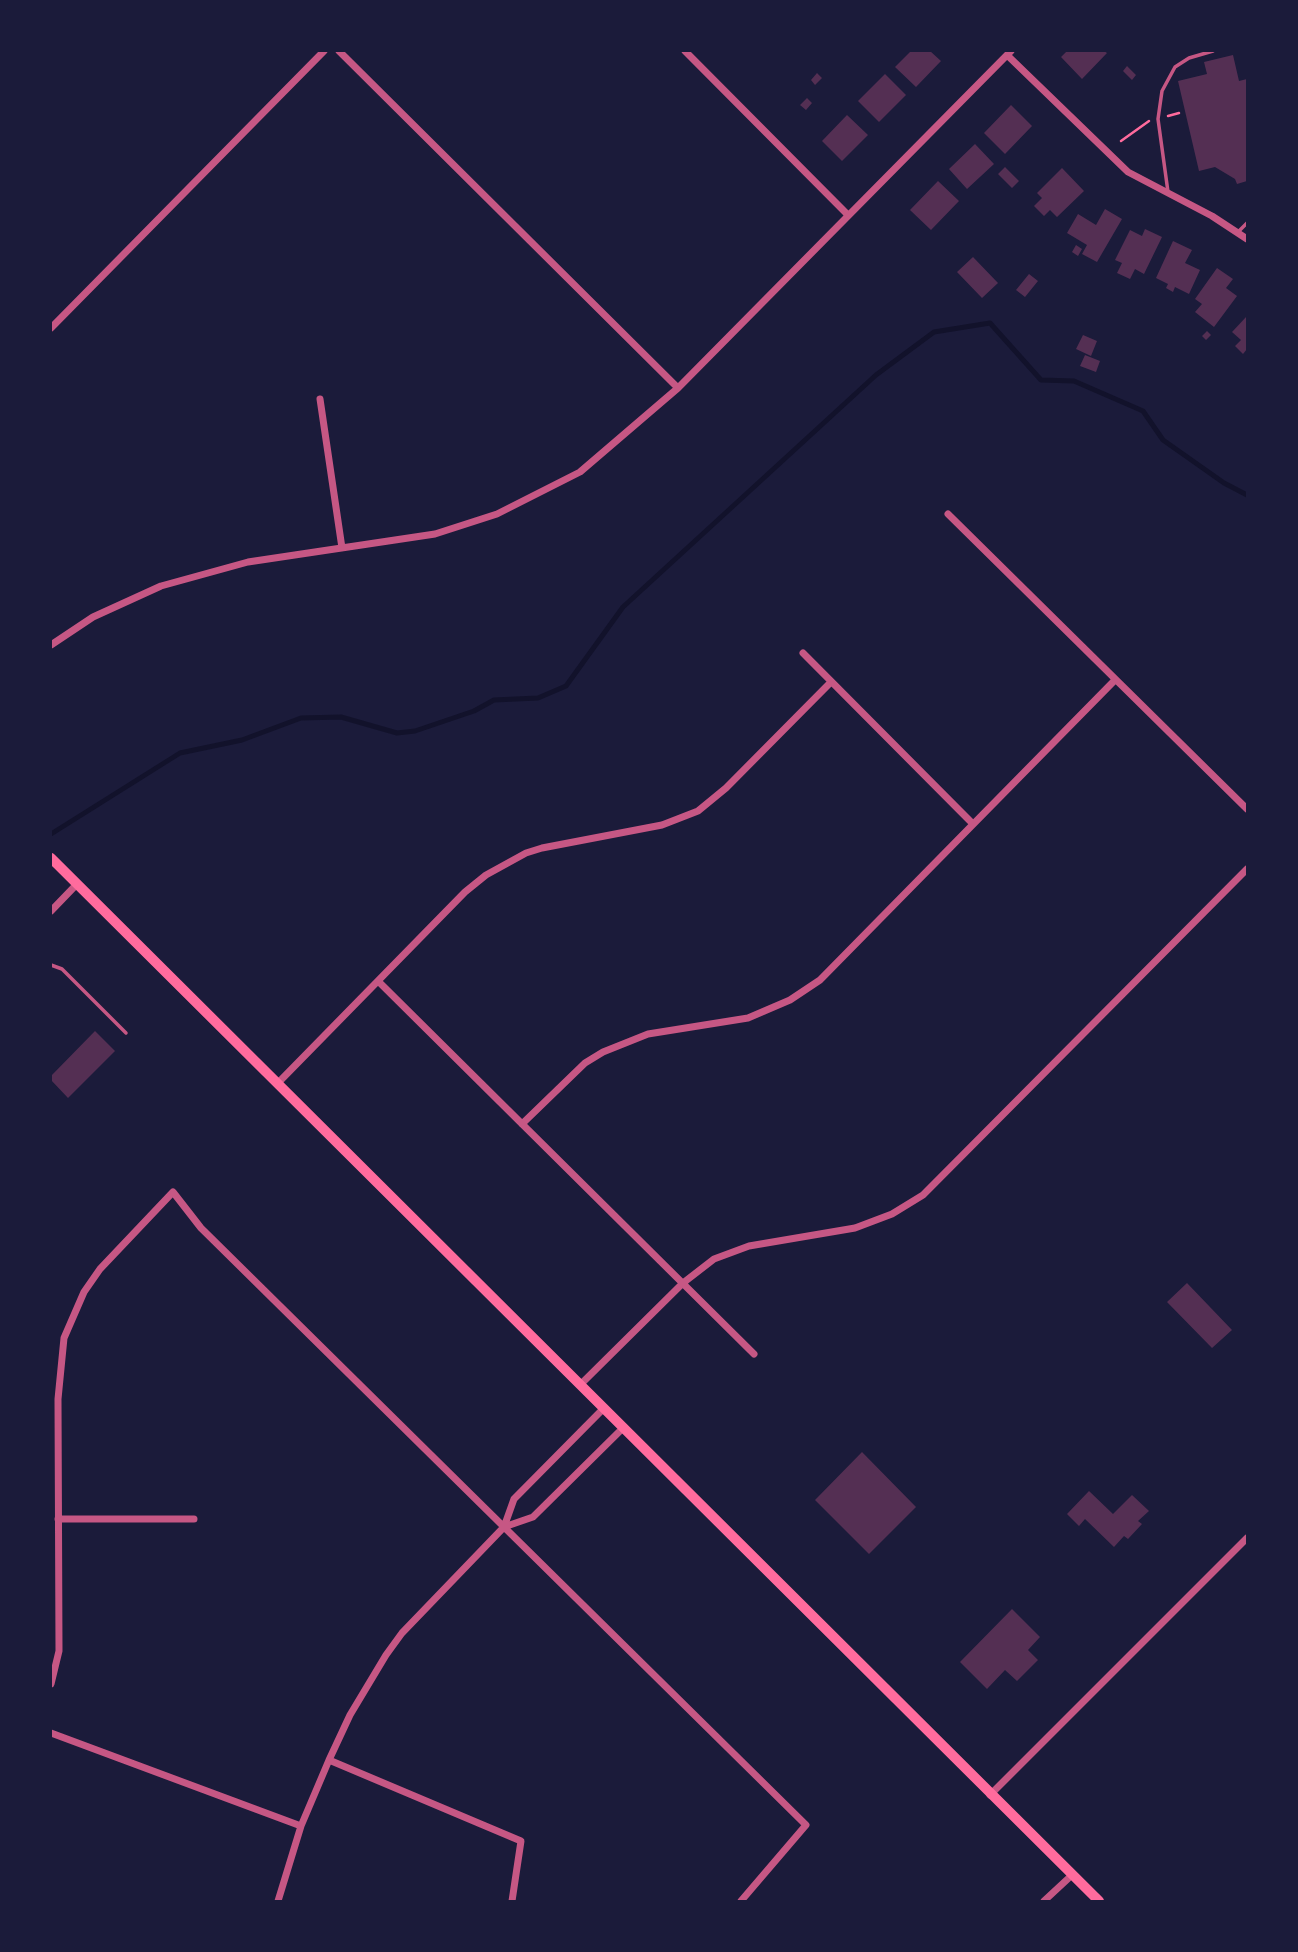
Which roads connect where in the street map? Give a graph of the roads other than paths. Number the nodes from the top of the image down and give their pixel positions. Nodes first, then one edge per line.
1 (324, 51) edge
2 (339, 51) edge
3 (685, 51) edge
4 (700, 51) edge
5 (1213, 51) edge
6 (1009, 53) edge
7 (692, 58) junction
8 (1169, 194) junction
9 (847, 214) junction
10 (1247, 223) edge
11 (1238, 232) junction
12 (1247, 239) edge
13 (51, 328) edge
14 (678, 387) junction
15 (320, 399) dead end
16 (947, 514) dead end
17 (342, 548) junction
18 (51, 645) edge
19 (803, 653) dead end
20 (1114, 681) junction
21 (830, 683) junction
22 (1247, 809) edge
23 (973, 824) junction
24 (51, 858) edge
25 (1247, 869) edge
26 (77, 884) junction
27 (51, 911) edge
28 (51, 965) edge
29 (379, 982) junction
30 (126, 1033) dead end
31 (277, 1084) junction
32 (522, 1124) junction
33 (683, 1283) junction
34 (754, 1354) dead end
35 (580, 1385) junction
36 (604, 1408) junction
37 (624, 1427) junction
38 (58, 1519) junction
39 (194, 1519) dead end
40 (504, 1527) junction
41 (1247, 1538) edge
42 (51, 1684) edge
43 (51, 1733) edge
44 (329, 1760) junction
45 (990, 1795) junction
46 (301, 1826) junction
47 (1072, 1875) junction
48 (278, 1901) edge
49 (512, 1901) edge
50 (741, 1901) edge
51 (1044, 1901) edge
52 (1099, 1901) edge

1 - 13 street
2 - 14 street
3 - 7 street
4 - 7 street
5 - 8 lane
6 - 8 street
6 - 9 street
7 - 9 street
8 - 11 street
9 - 14 street
10 - 11 lane
11 - 12 street
14 - 17 street
15 - 17 street
16 - 20 street
17 - 18 street
19 - 21 street
20 - 22 street
20 - 23 street
21 - 23 street
21 - 29 street
23 - 32 street
24 - 26 main road
25 - 33 street
26 - 27 street
26 - 31 main road
28 - 30 lane
29 - 31 street
29 - 32 street
31 - 35 main road
32 - 33 street
33 - 34 street
33 - 35 street
35 - 36 main road
36 - 37 main road
36 - 40 street
37 - 40 street
37 - 45 main road
38 - 39 street
38 - 40 street
38 - 42 street
40 - 44 street
40 - 50 street
41 - 45 street
43 - 46 street
44 - 46 street
44 - 49 street
45 - 47 main road
46 - 48 street
47 - 51 street
47 - 52 main road

